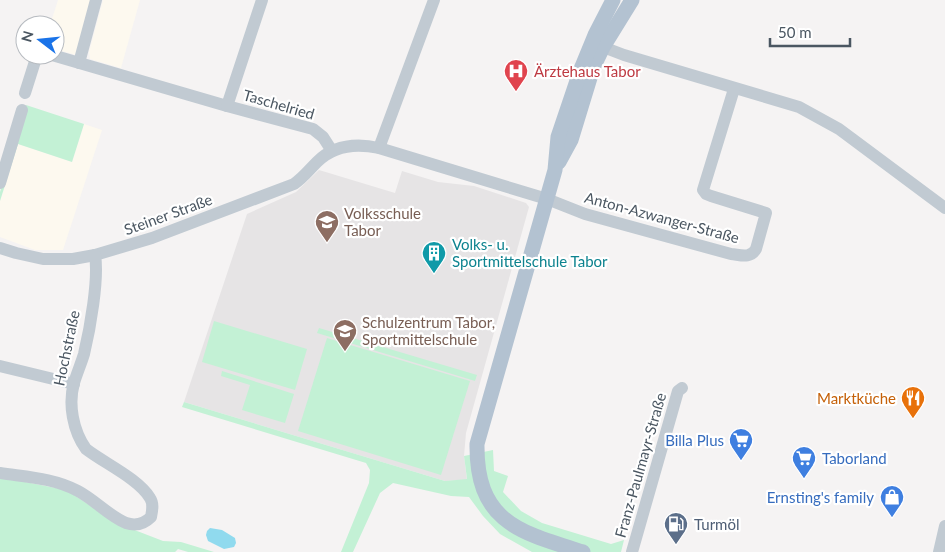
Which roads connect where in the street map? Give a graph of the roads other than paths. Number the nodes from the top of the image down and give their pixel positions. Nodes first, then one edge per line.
1 (96, 0) edge
2 (262, 0) edge
3 (434, 0) edge
4 (613, 0) edge
5 (632, 0) edge
6 (604, 47) junction
7 (65, 59) edge
8 (79, 63) junction
9 (34, 65) edge
10 (734, 88) junction
11 (26, 92) dead end
12 (228, 106) junction
13 (22, 110) dead end
14 (379, 148) junction
15 (332, 151) junction
16 (555, 170) junction
17 (0, 183) edge
18 (547, 199) junction
19 (945, 208) edge
20 (0, 248) edge
21 (95, 255) junction
22 (0, 366) edge
23 (74, 384) junction
24 (682, 388) dead end
25 (0, 473) edge
26 (945, 526) edge
27 (583, 552) edge
28 (632, 552) edge
29 (939, 552) edge

1 - 8 street
2 - 12 street
3 - 14 street
4 - 16 main road
5 - 6 main road
6 - 10 street
6 - 16 main road
7 - 8 street, Taschelried
8 - 12 street, Taschelried
9 - 11 street
10 - 18 street, Anton-Azwanger-Straße
10 - 19 street
12 - 15 street, Taschelried
13 - 17 street
14 - 15 street
14 - 18 street
15 - 21 street, Steiner Straße
16 - 18 main road
18 - 27 main road
20 - 21 street, Steiner Straße
21 - 23 street, Hochstraße
22 - 23 street
23 - 25 street, Hochstraße
24 - 28 street, Franz-Paulmayr-Straße
26 - 29 street

